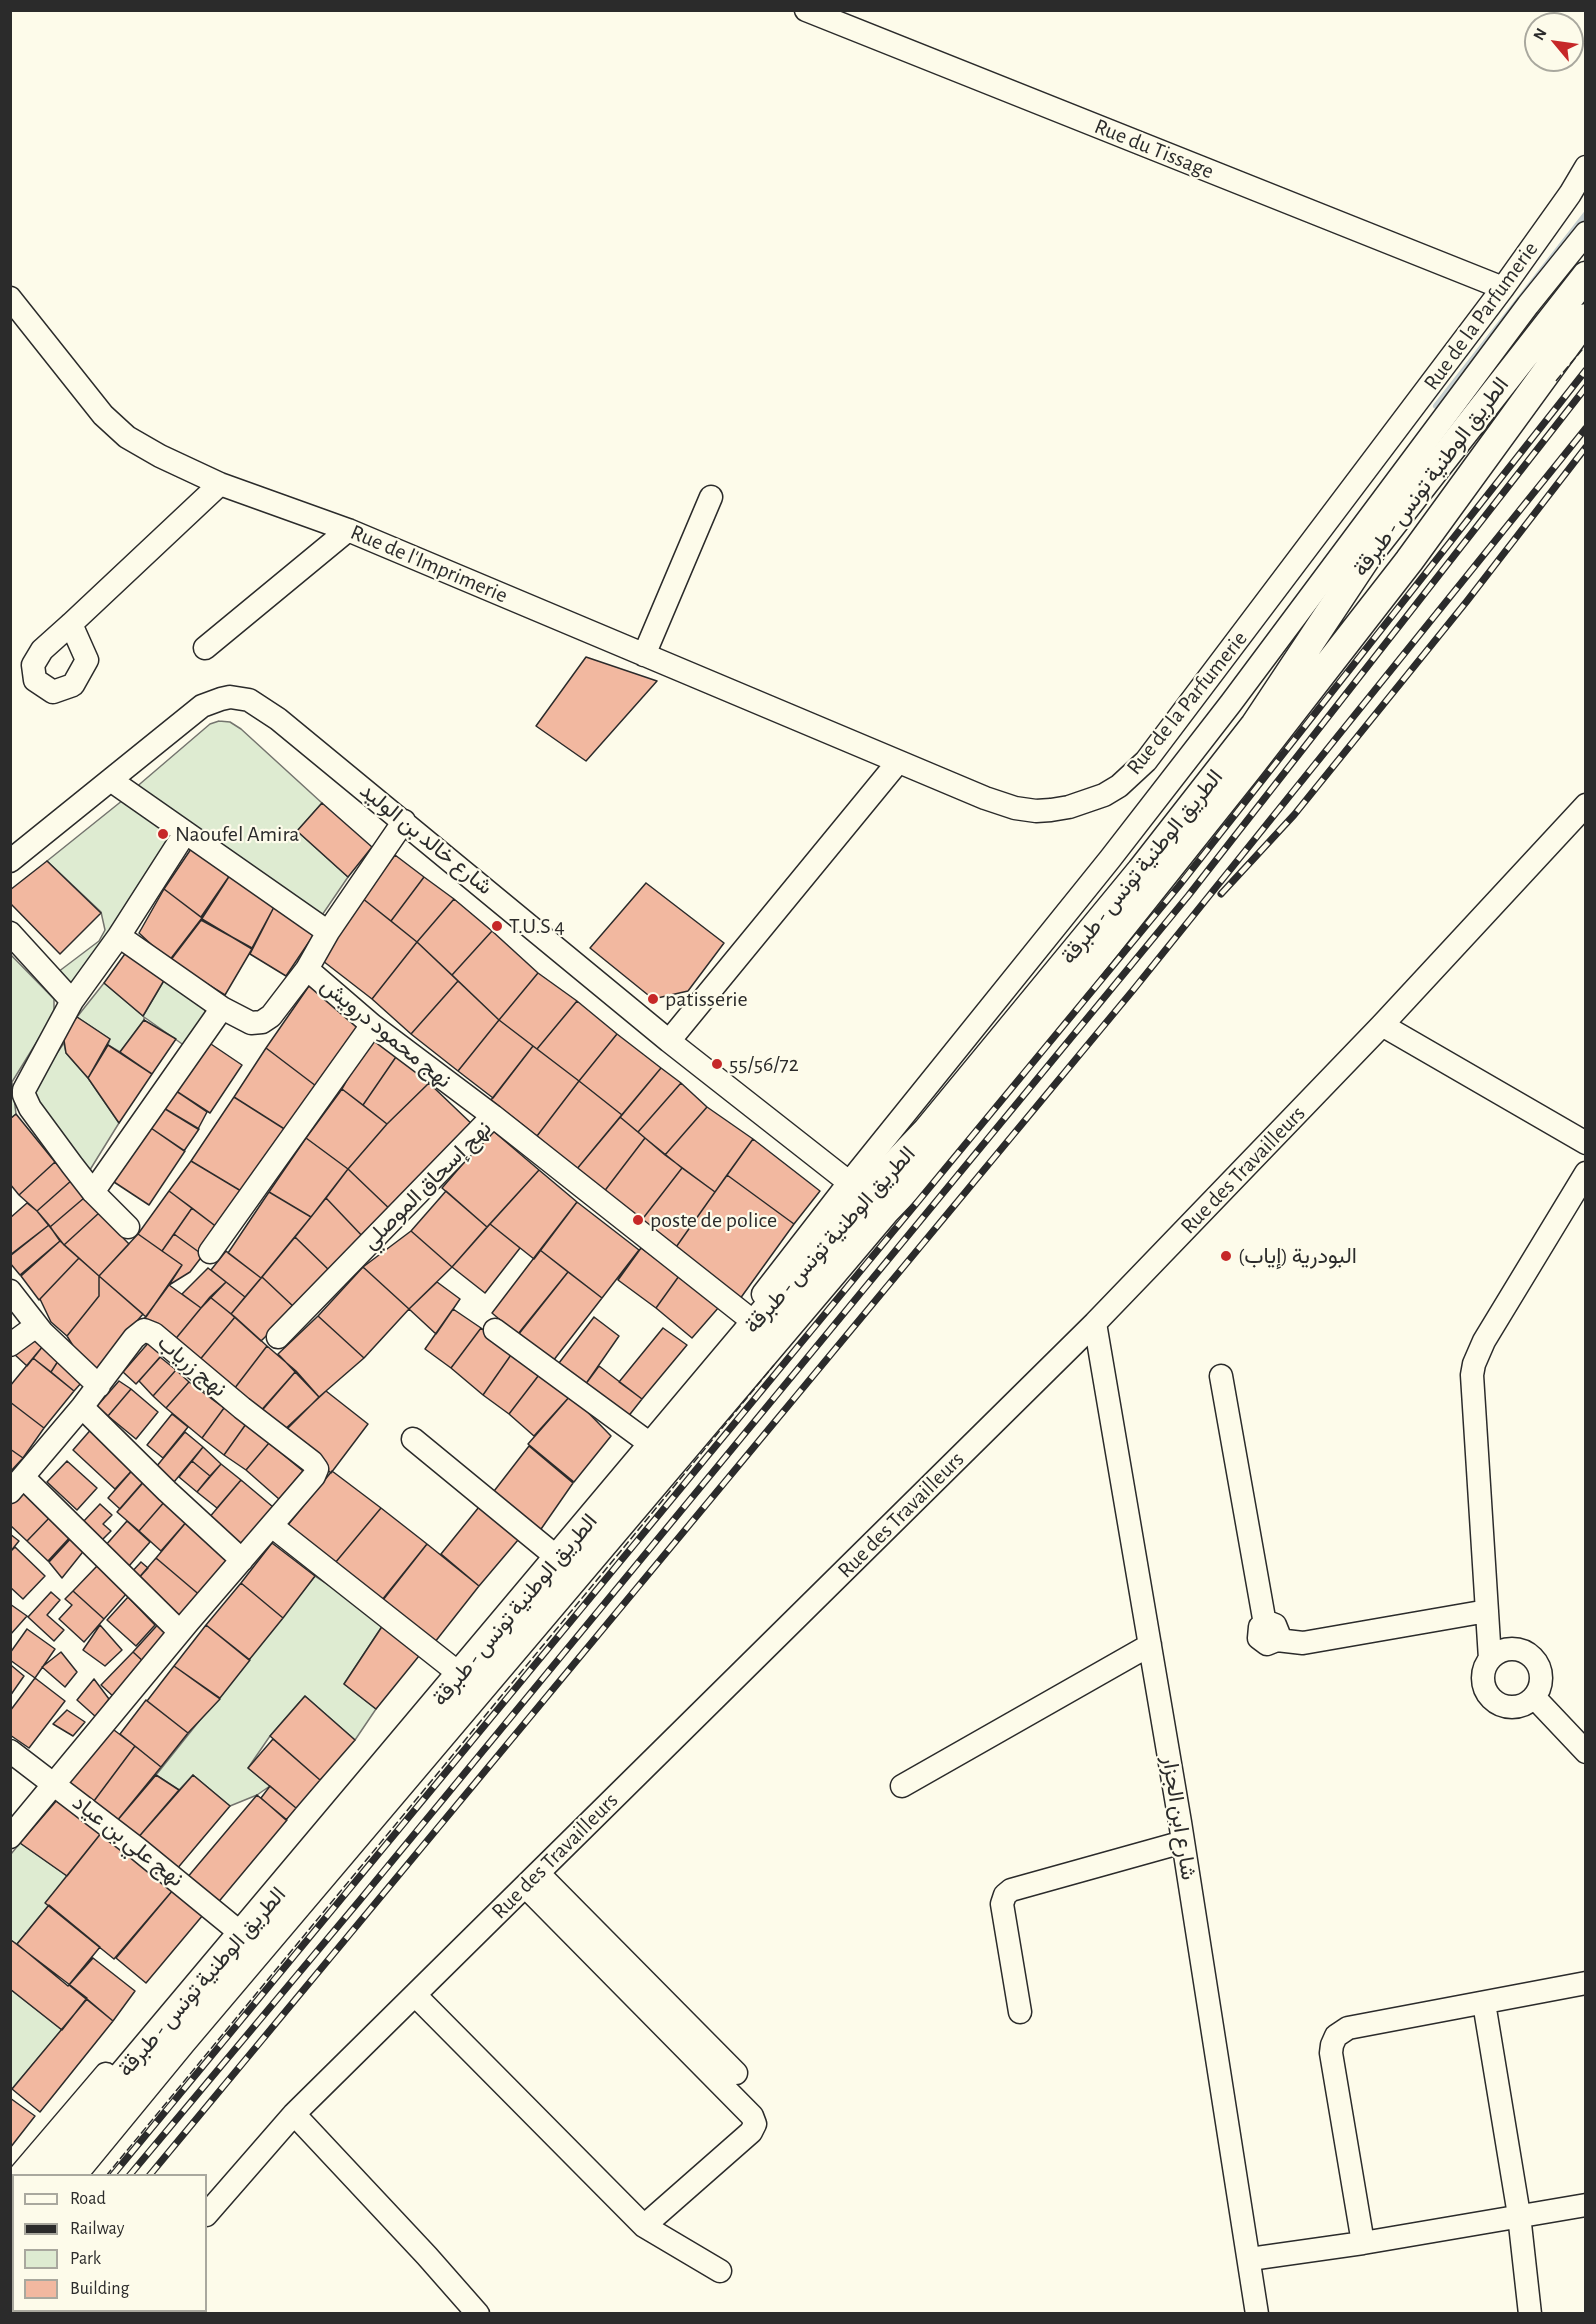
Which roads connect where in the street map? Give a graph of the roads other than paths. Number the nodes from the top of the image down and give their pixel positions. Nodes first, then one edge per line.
1 (806, 10) edge
2 (1586, 167) edge
3 (1586, 233) edge
4 (1586, 276) edge
5 (1503, 288) junction
6 (10, 298) edge
7 (1586, 318) edge
8 (219, 484) junction
9 (711, 497) dead end
10 (348, 530) junction
11 (71, 624) dead end
12 (205, 648) dead end
13 (644, 655) junction
14 (898, 762) junction
15 (112, 781) junction
16 (1586, 805) edge
17 (404, 821) junction
18 (185, 832) junction
19 (10, 861) edge
20 (328, 932) junction
21 (10, 933) edge
22 (119, 936) junction
23 (307, 969) junction
24 (72, 1001) junction
25 (222, 1008) junction
26 (372, 1025) junction
27 (1382, 1025) junction
28 (669, 1041) junction
29 (493, 1116) junction
30 (1586, 1143) edge
31 (1586, 1173) edge
32 (93, 1192) junction
33 (867, 1196) junction
34 (128, 1227) dead end
35 (210, 1252) dead end
36 (10, 1292) edge
37 (751, 1320) junction
38 (1095, 1323) junction
39 (36, 1326) junction
40 (495, 1330) dead end
41 (278, 1337) dead end
42 (10, 1345) edge
43 (1221, 1376) dead end
44 (99, 1386) junction
45 (82, 1407) junction
46 (413, 1439) dead end
47 (649, 1443) junction
48 (17, 1484) edge
49 (272, 1526) junction
50 (556, 1556) junction
51 (242, 1560) junction
52 (1487, 1611) junction
53 (180, 1632) junction
54 (1150, 1645) junction
55 (1490, 1659) junction
56 (459, 1673) junction
57 (1534, 1697) junction
58 (10, 1751) edge
59 (1586, 1752) edge
60 (55, 1785) junction
61 (902, 1786) dead end
62 (10, 1837) edge
63 (1183, 1842) junction
64 (532, 1879) junction
65 (238, 1930) junction
66 (1586, 1983) edge
67 (414, 1995) junction
68 (1484, 2003) junction
69 (1020, 2012) dead end
70 (736, 2073) dead end
71 (294, 2114) junction
72 (20, 2174) edge
73 (39, 2174) edge
74 (72, 2174) edge
75 (1586, 2205) edge
76 (207, 2214) edge
77 (1518, 2215) junction
78 (644, 2226) junction
79 (1363, 2243) junction
80 (1250, 2259) junction
81 (720, 2271) dead end
82 (478, 2313) edge
83 (1257, 2313) edge
84 (1530, 2313) edge

1 - 5 street, Rue du Tissage
2 - 5 street, Rue de la Parfumerie
3 - 33 street
4 - 33 main road, الطريق الوطنية تونس - طبرقة
5 - 14 street, Rue de la Parfumerie
6 - 8 street, Rue de l'Imprimerie
7 - 33 main road, الطريق الوطنية تونس - طبرقة
8 - 10 street, Rue de l'Imprimerie
8 - 11 street
9 - 13 street
10 - 12 street
10 - 13 street, Rue de l'Imprimerie
13 - 14 street, Rue de l'Imprimerie
14 - 28 street
15 - 17 street, شارع خالد بن الوليد
15 - 18 street
15 - 19 street, شارع خالد بن الوليد
16 - 27 street, Rue des Travailleurs
17 - 20 street, نهج محمود درويش
17 - 28 street, شارع خالد بن الوليد
18 - 20 street
18 - 22 street
20 - 23 street, نهج محمود درويش
21 - 24 street
22 - 24 street
22 - 25 street
23 - 25 street
23 - 26 street, نهج محمود درويش
24 - 32 street
25 - 32 street
26 - 29 street, نهج محمود درويش
26 - 35 street
27 - 30 street
27 - 38 street, Rue des Travailleurs
28 - 33 street, شارع خالد بن الوليد
29 - 37 street, نهج إسحاق الموصلي
29 - 41 street, نهج إسحاق الموصلي
31 - 52 street
32 - 34 street
33 - 37 main road, الطريق الوطنية تونس - طبرقة
33 - 74 main road, الطريق الوطنية تونس - طبرقة
36 - 39 street
37 - 47 main road, الطريق الوطنية تونس - طبرقة
38 - 54 street, شارع ابن الجزار
38 - 64 street, Rue des Travailleurs
39 - 42 street
39 - 44 street
40 - 47 street
43 - 52 street
44 - 45 street, نهج زرياب
44 - 49 street, نهج زرياب
45 - 48 street, نهج زرياب
45 - 51 street
46 - 50 street
47 - 50 main road, الطريق الوطنية تونس - طبرقة
48 - 53 street
49 - 51 street
49 - 56 street
50 - 56 main road, الطريق الوطنية تونس - طبرقة
51 - 53 street
52 - 55 street
53 - 60 street
54 - 61 street
54 - 63 street, شارع ابن الجزار
55 - 57 street
55 - 57 street
56 - 65 main road, الطريق الوطنية تونس - طبرقة
57 - 59 street
58 - 60 street, نهج علي بن عياد
60 - 62 street
60 - 65 street, نهج علي بن عياد
63 - 69 street
63 - 80 street, شارع ابن الجزار
64 - 67 street, Rue des Travailleurs
64 - 70 street
64 - 78 street
65 - 72 street
65 - 73 main road, الطريق الوطنية تونس - طبرقة
66 - 68 street
67 - 71 street, Rue des Travailleurs
67 - 78 street
68 - 77 street
68 - 79 street
71 - 76 street, Rue des Travailleurs
71 - 82 street
75 - 77 street
77 - 79 street
77 - 84 street
78 - 81 street
79 - 80 street
80 - 83 street, شارع ابن الجزار

